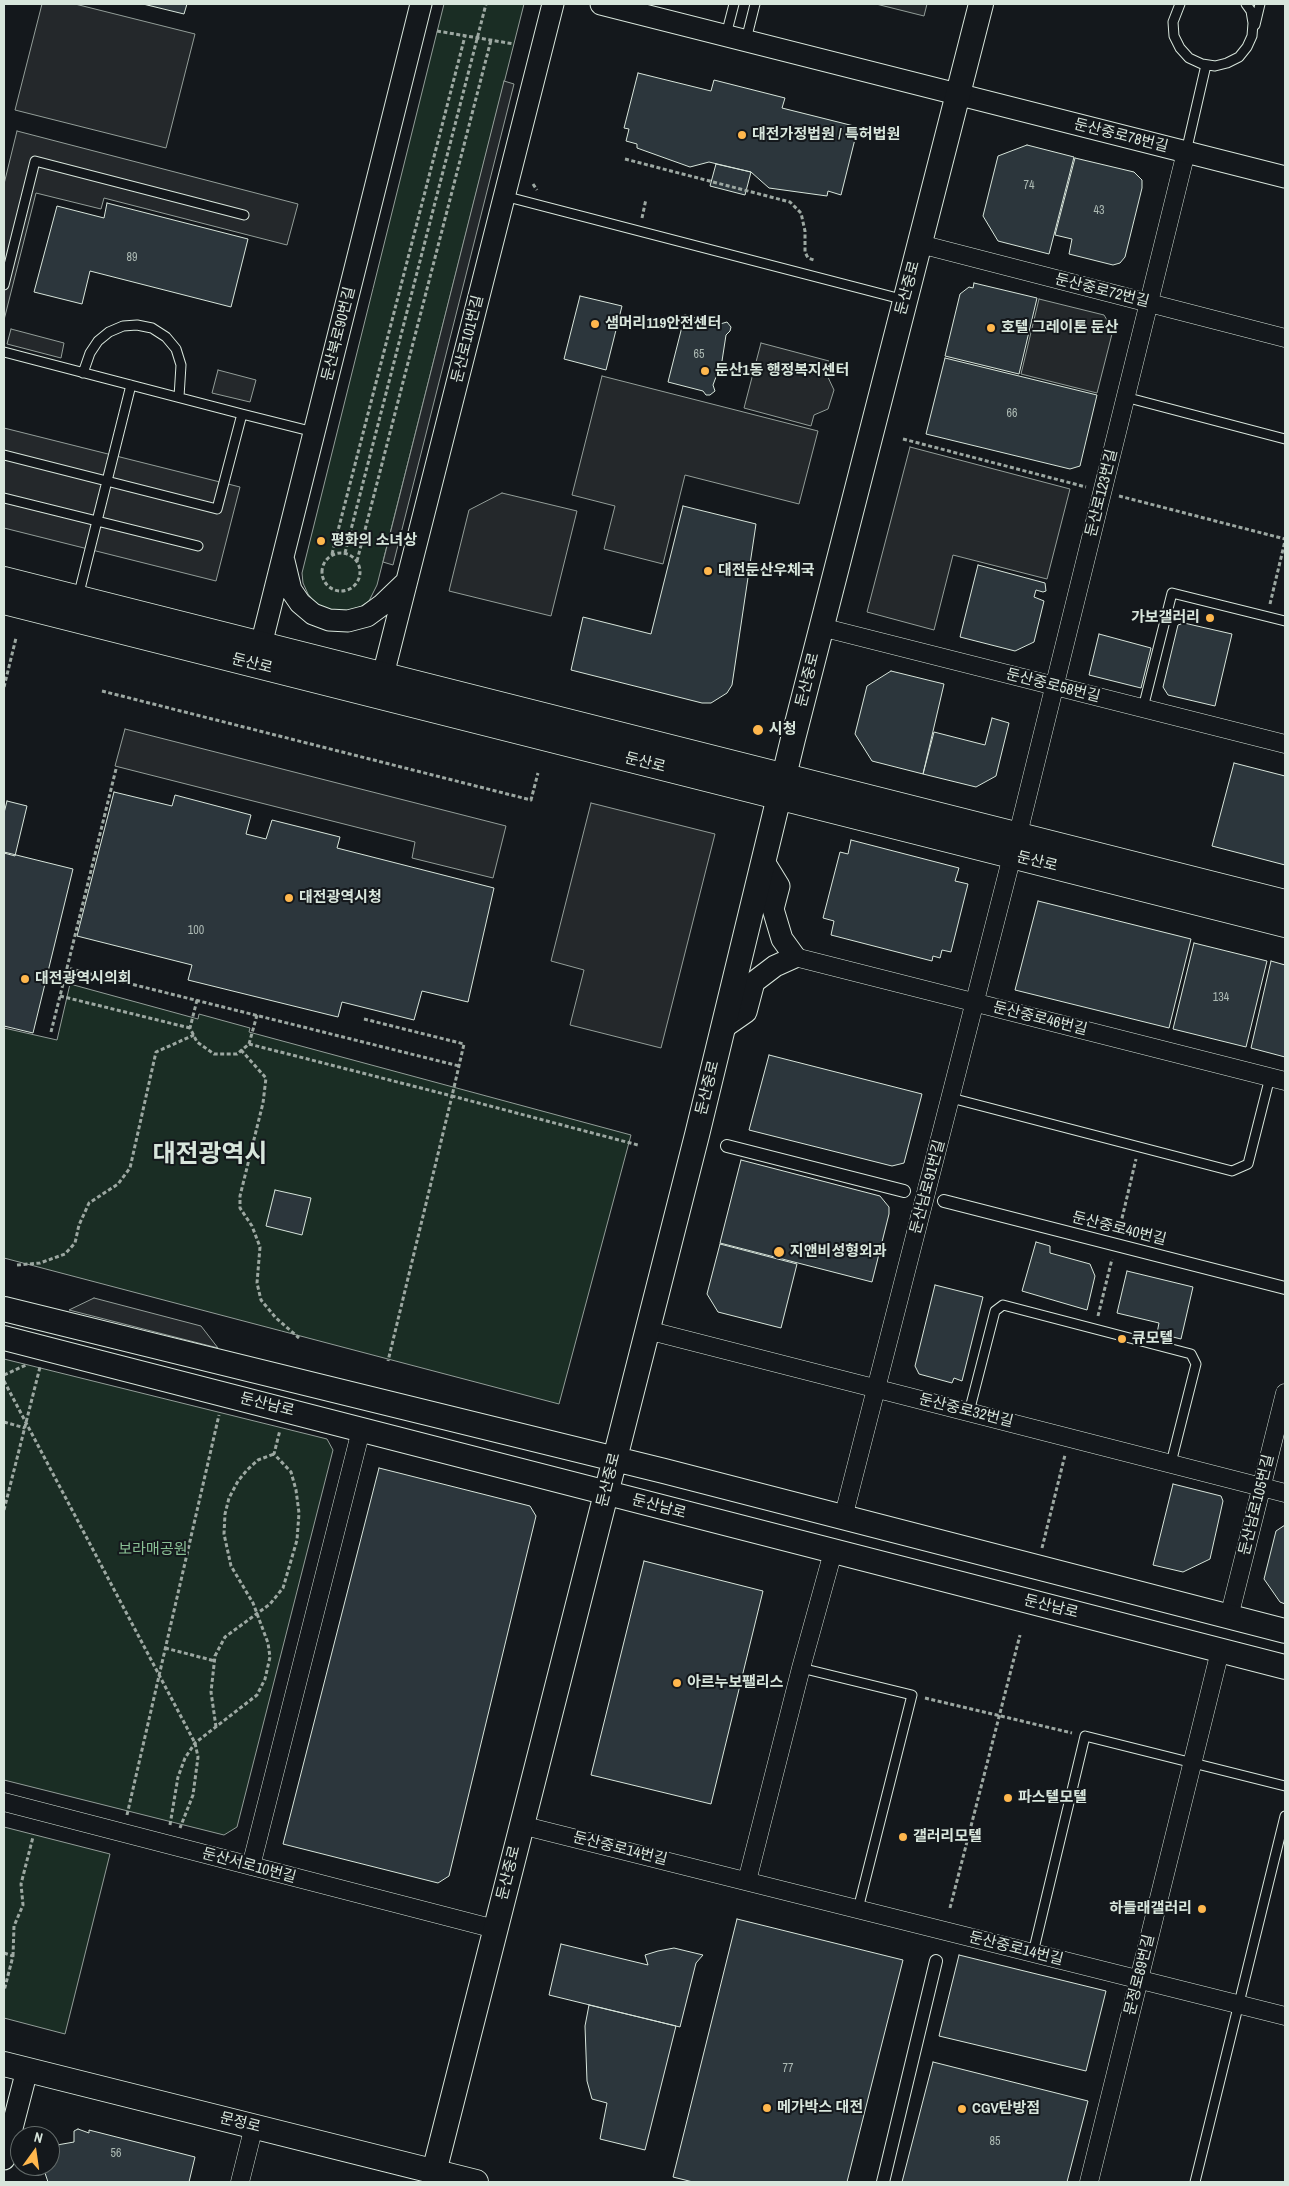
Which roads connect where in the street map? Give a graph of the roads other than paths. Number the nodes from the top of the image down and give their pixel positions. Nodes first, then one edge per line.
1 (422, 4) edge
2 (553, 4) edge
3 (601, 4) edge
4 (734, 4) edge
5 (755, 4) edge
6 (981, 4) edge
7 (1246, 4) edge
8 (1260, 4) edge
9 (1178, 5) edge
10 (1252, 36) junction
11 (736, 38) junction
12 (1206, 65) junction
13 (958, 94) junction
14 (1186, 152) junction
15 (1285, 177) edge
16 (504, 196) junction
17 (244, 215) dead end
18 (920, 244) junction
19 (4, 285) edge
20 (905, 300) junction
21 (1148, 303) junction
22 (1285, 338) edge
23 (4, 352) edge
24 (82, 373) junction
25 (130, 385) junction
26 (179, 397) junction
27 (1125, 397) junction
28 (242, 414) junction
29 (314, 432) junction
30 (1285, 439) edge
31 (4, 454) edge
32 (107, 481) junction
33 (4, 498) edge
34 (97, 521) junction
35 (198, 546) dead end
36 (284, 555) junction
37 (4, 578) edge
38 (406, 582) junction
39 (78, 597) junction
40 (4, 602) edge
41 (1285, 621) edge
42 (821, 628) junction
43 (258, 654) junction
44 (382, 674) junction
45 (1054, 686) junction
46 (1143, 708) junction
47 (1285, 744) edge
48 (781, 786) junction
49 (1018, 834) junction
50 (1012, 856) junction
51 (763, 860) junction
52 (1285, 902) edge
53 (1285, 926) edge
54 (795, 956) junction
55 (976, 1003) junction
56 (723, 1028) junction
57 (1278, 1079) edge
58 (951, 1098) junction
59 (727, 1146) dead end
60 (904, 1191) dead end
61 (944, 1201) dead end
62 (1285, 1288) edge
63 (4, 1309) edge
64 (647, 1330) junction
65 (4, 1338) edge
66 (876, 1388) junction
67 (1285, 1393) edge
68 (969, 1412) junction
69 (361, 1430) junction
70 (614, 1460) junction
71 (1171, 1463) junction
72 (1262, 1487) junction
73 (606, 1492) junction
74 (1285, 1492) edge
75 (843, 1518) junction
76 (834, 1552) junction
77 (1229, 1617) junction
78 (1285, 1632) edge
79 (1220, 1651) junction
80 (1285, 1667) edge
81 (801, 1668) junction
82 (1193, 1762) junction
83 (1285, 1786) edge
84 (4, 1802) edge
85 (1285, 1816) edge
86 (521, 1825) junction
87 (251, 1866) junction
88 (747, 1882) junction
89 (858, 1909) junction
90 (495, 1929) junction
91 (1033, 1953) junction
92 (936, 1961) dead end
93 (1139, 1980) junction
94 (1238, 2005) junction
95 (1285, 2016) edge
96 (4, 2064) edge
97 (27, 2070) junction
98 (254, 2126) junction
99 (4, 2159) edge
100 (434, 2172) junction
101 (240, 2182) edge
102 (476, 2182) edge
103 (883, 2182) edge
104 (1089, 2182) edge
105 (1195, 2182) edge

1 - 29 street, 둔산북로90번길
2 - 16 street, 둔산로101번길
3 - 11 street, 둔산중로78번길
4 - 11 lane
5 - 11 lane
6 - 13 main road, 둔산중로
7 - 10 lane
8 - 10 lane
9 - 12 lane
10 - 12 lane
11 - 13 street, 둔산중로78번길
12 - 14 lane
13 - 14 street, 둔산중로78번길
13 - 18 main road, 둔산중로
14 - 15 street, 둔산중로78번길
14 - 21 street, 둔산로123번길
16 - 20 lane
16 - 38 street, 둔산로101번길
17 - 19 lane
18 - 20 main road, 둔산중로
18 - 21 street, 둔산중로72번길
20 - 42 main road, 둔산중로
21 - 22 street, 둔산중로72번길
21 - 27 street, 둔산로123번길
23 - 24 lane
24 - 25 lane
24 - 26 lane
25 - 26 lane
25 - 32 lane
26 - 28 lane
27 - 30 lane
27 - 45 street, 둔산로123번길
28 - 29 lane
28 - 32 lane
29 - 36 street, 둔산북로90번길
31 - 32 lane
32 - 34 lane
33 - 34 lane
34 - 35 lane
34 - 39 lane
36 - 38 street
36 - 43 street, 둔산북로90번길
37 - 39 main road, 둔산로
38 - 44 street, 둔산로101번길
39 - 43 main road, 둔산로
40 - 43 main road, 둔산로
41 - 46 lane
42 - 45 street, 둔산중로58번길
42 - 48 main road, 둔산중로
43 - 44 main road, 둔산로
43 - 48 main road, 둔산로
44 - 48 main road, 둔산로
45 - 46 street, 둔산중로58번길
45 - 49 street, 둔산로123번길
46 - 47 street, 둔산중로58번길
48 - 49 main road, 둔산로
48 - 50 main road, 둔산로
48 - 51 main road, 둔산중로
49 - 52 main road, 둔산로
50 - 53 main road, 둔산로
50 - 55 street, 둔산남로91번길
51 - 54 street
51 - 56 main road, 둔산중로
54 - 55 street, 둔산중로46번길
54 - 56 street
55 - 57 street, 둔산중로46번길
55 - 58 street, 둔산남로91번길
56 - 64 main road, 둔산중로
57 - 58 lane
58 - 66 street, 둔산남로91번길
59 - 60 street
61 - 62 street, 둔산중로40번길
63 - 70 main road, 둔산남로
64 - 66 street, 둔산중로32번길
64 - 70 main road, 둔산중로
65 - 69 main road, 둔산남로
66 - 68 street, 둔산중로32번길
66 - 75 street, 둔산남로91번길
67 - 72 street, 둔산남로105번길
68 - 71 street, 둔산중로32번길
68 - 71 lane
69 - 73 main road, 둔산남로
69 - 87 street
70 - 73 main road, 둔산중로
70 - 75 main road, 둔산남로
71 - 72 street, 둔산중로32번길
72 - 74 street, 둔산중로32번길
72 - 77 street, 둔산남로105번길
73 - 76 main road, 둔산남로
73 - 86 main road, 둔산중로
75 - 77 main road, 둔산남로
76 - 79 main road, 둔산남로
76 - 81 street
77 - 78 main road, 둔산남로
79 - 80 main road, 둔산남로
79 - 82 street, 문정로89번길
81 - 88 street
81 - 89 lane
82 - 83 lane
82 - 91 lane
82 - 93 street, 문정로89번길
84 - 87 street, 둔산서로10번길
85 - 94 lane
86 - 88 street, 둔산중로14번길
86 - 90 main road, 둔산중로
87 - 90 street, 둔산서로10번길
88 - 89 street, 둔산중로14번길
89 - 91 street, 둔산중로14번길
90 - 100 main road, 둔산중로
91 - 93 street, 둔산중로14번길
92 - 103 street
93 - 94 street, 둔산중로14번길
93 - 104 street, 문정로89번길
94 - 95 street, 둔산중로14번길
94 - 105 lane
96 - 97 main road, 문정로
97 - 98 main road, 문정로
97 - 99 street
98 - 100 main road, 문정로
98 - 101 street
100 - 102 main road, 문정로

